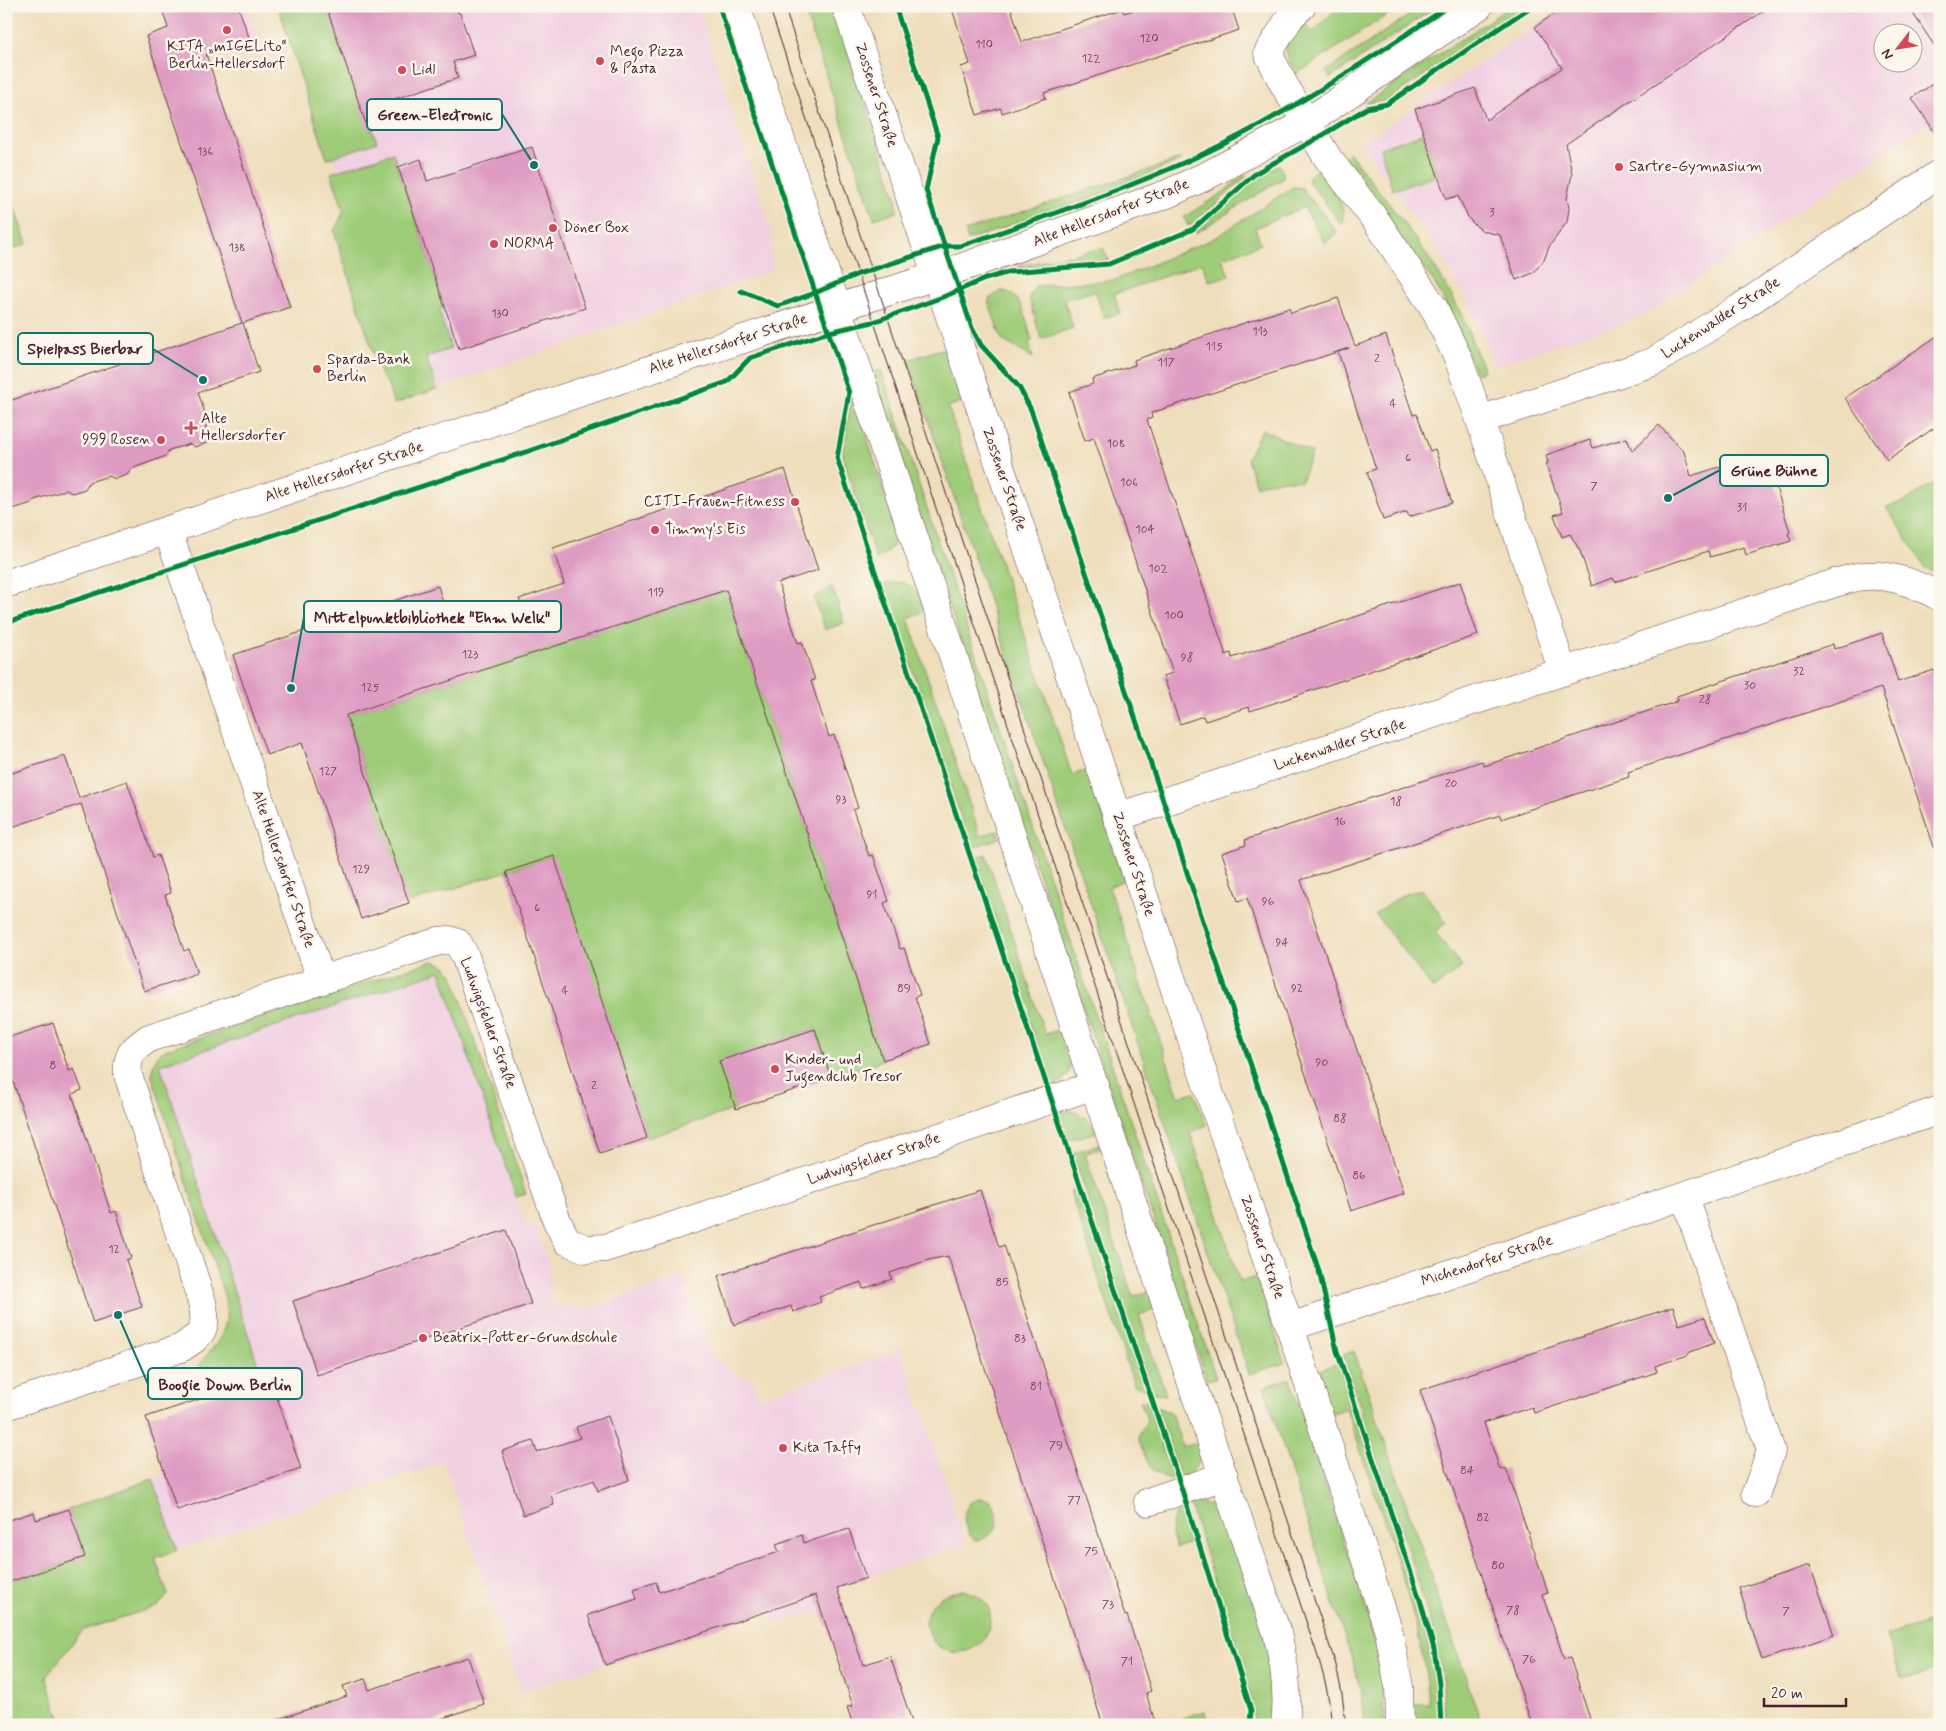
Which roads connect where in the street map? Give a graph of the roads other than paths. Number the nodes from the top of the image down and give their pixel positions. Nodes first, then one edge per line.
1 (736, 6) edge
2 (846, 6) edge
3 (1302, 6) edge
4 (1479, 6) edge
5 (1307, 122) junction
6 (1940, 173) edge
7 (935, 276) junction
8 (836, 309) junction
9 (1480, 420) junction
10 (168, 531) junction
11 (6, 584) edge
12 (1940, 597) edge
13 (1563, 672) junction
14 (1117, 818) junction
15 (321, 979) junction
16 (1095, 1086) junction
17 (1940, 1110) edge
18 (1685, 1197) junction
19 (1290, 1327) junction
20 (6, 1406) edge
21 (1224, 1476) junction
22 (1756, 1493) dead end
23 (1148, 1502) dead end
24 (1285, 1725) edge
25 (1400, 1725) edge

1 - 8 street
2 - 7 street, Zossener Straße
3 - 5 street
4 - 5 street, Alte Hellersdorfer Straße
5 - 7 street, Alte Hellersdorfer Straße
5 - 9 street
6 - 9 street, Luckenwalder Straße
7 - 8 street, Alte Hellersdorfer Straße
7 - 14 street, Zossener Straße
8 - 10 street, Alte Hellersdorfer Straße
8 - 16 street
9 - 13 street
10 - 11 street, Alte Hellersdorfer Straße
10 - 15 street, Alte Hellersdorfer Straße
12 - 13 street, Luckenwalder Straße
13 - 14 street, Luckenwalder Straße
14 - 19 street, Zossener Straße
15 - 16 street, Ludwigsfelder Straße
15 - 20 street, Ludwigsfelder Straße
16 - 21 street
17 - 18 street, Michendorfer Straße
18 - 19 street, Michendorfer Straße
18 - 22 street
19 - 25 street, Zossener Straße
21 - 23 street
21 - 24 street

